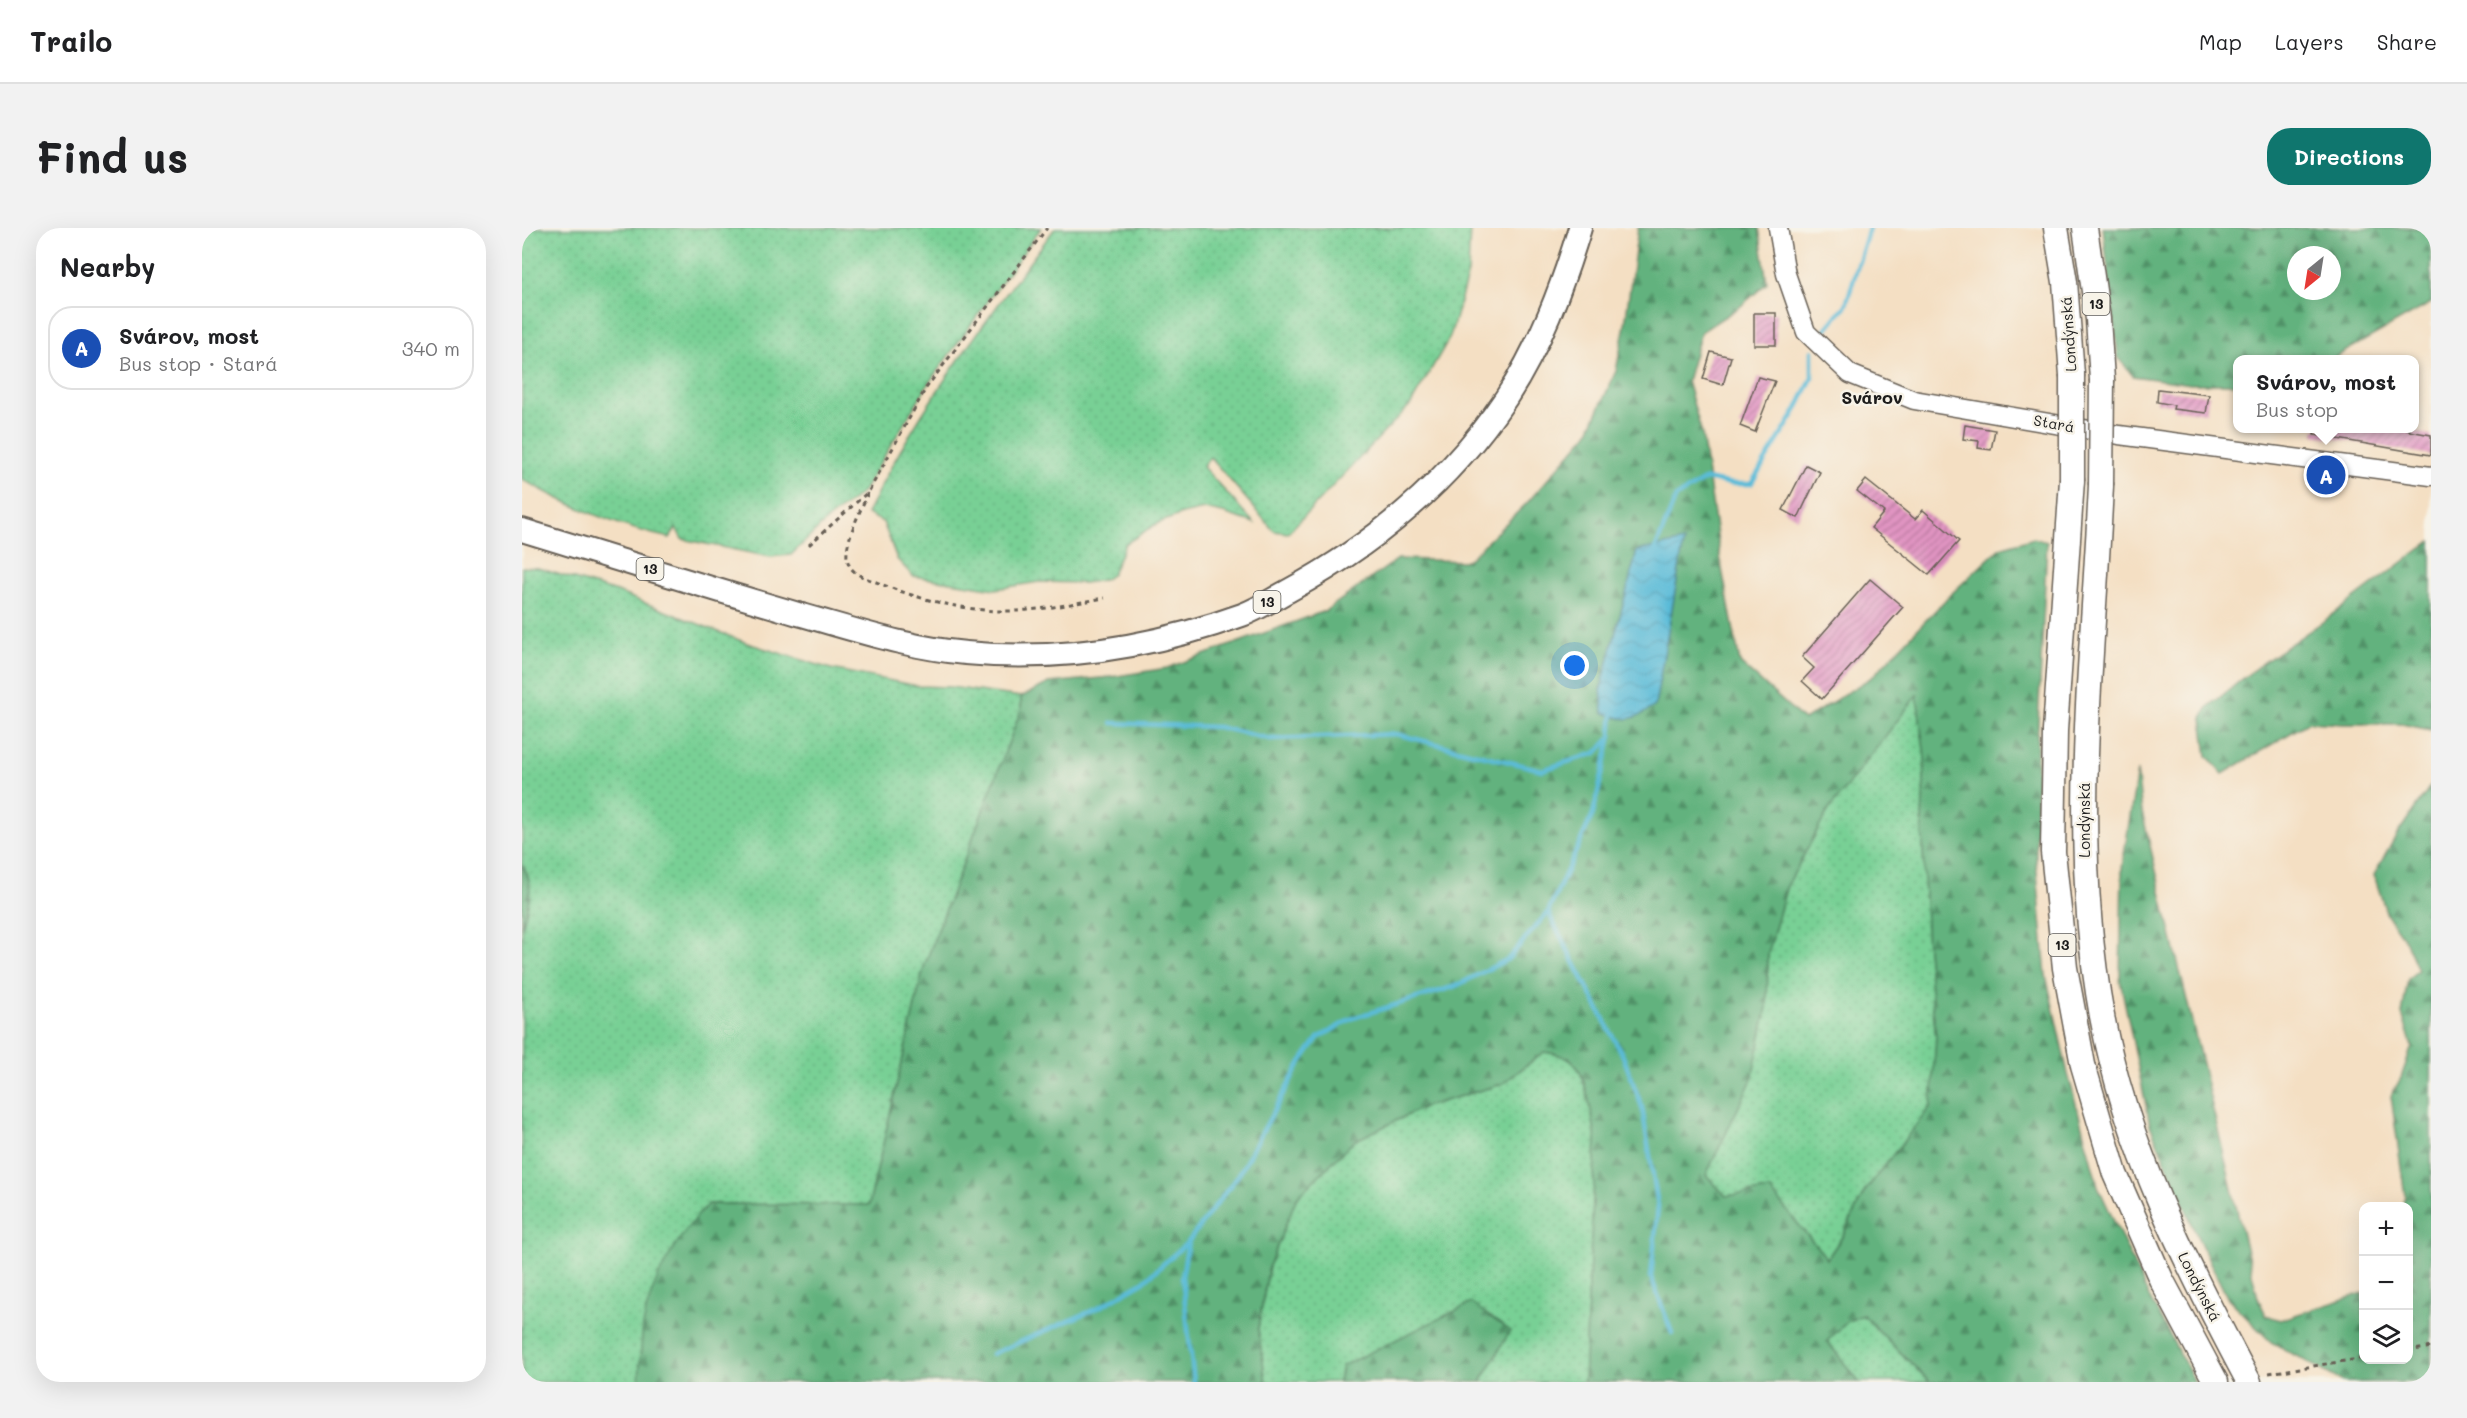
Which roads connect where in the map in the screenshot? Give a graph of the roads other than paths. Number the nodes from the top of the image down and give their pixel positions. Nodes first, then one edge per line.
1 (1580, 228) edge
2 (1778, 228) edge
3 (2056, 228) edge
4 (2085, 228) edge
5 (2431, 476) edge
6 (522, 530) edge
7 (2259, 1377) edge
8 (2216, 1382) edge

1 - 6 main road, 13
2 - 5 street, Stará
3 - 8 highway, Londýnská / 13, bridge
4 - 7 highway, Londýnská / 13, bridge

